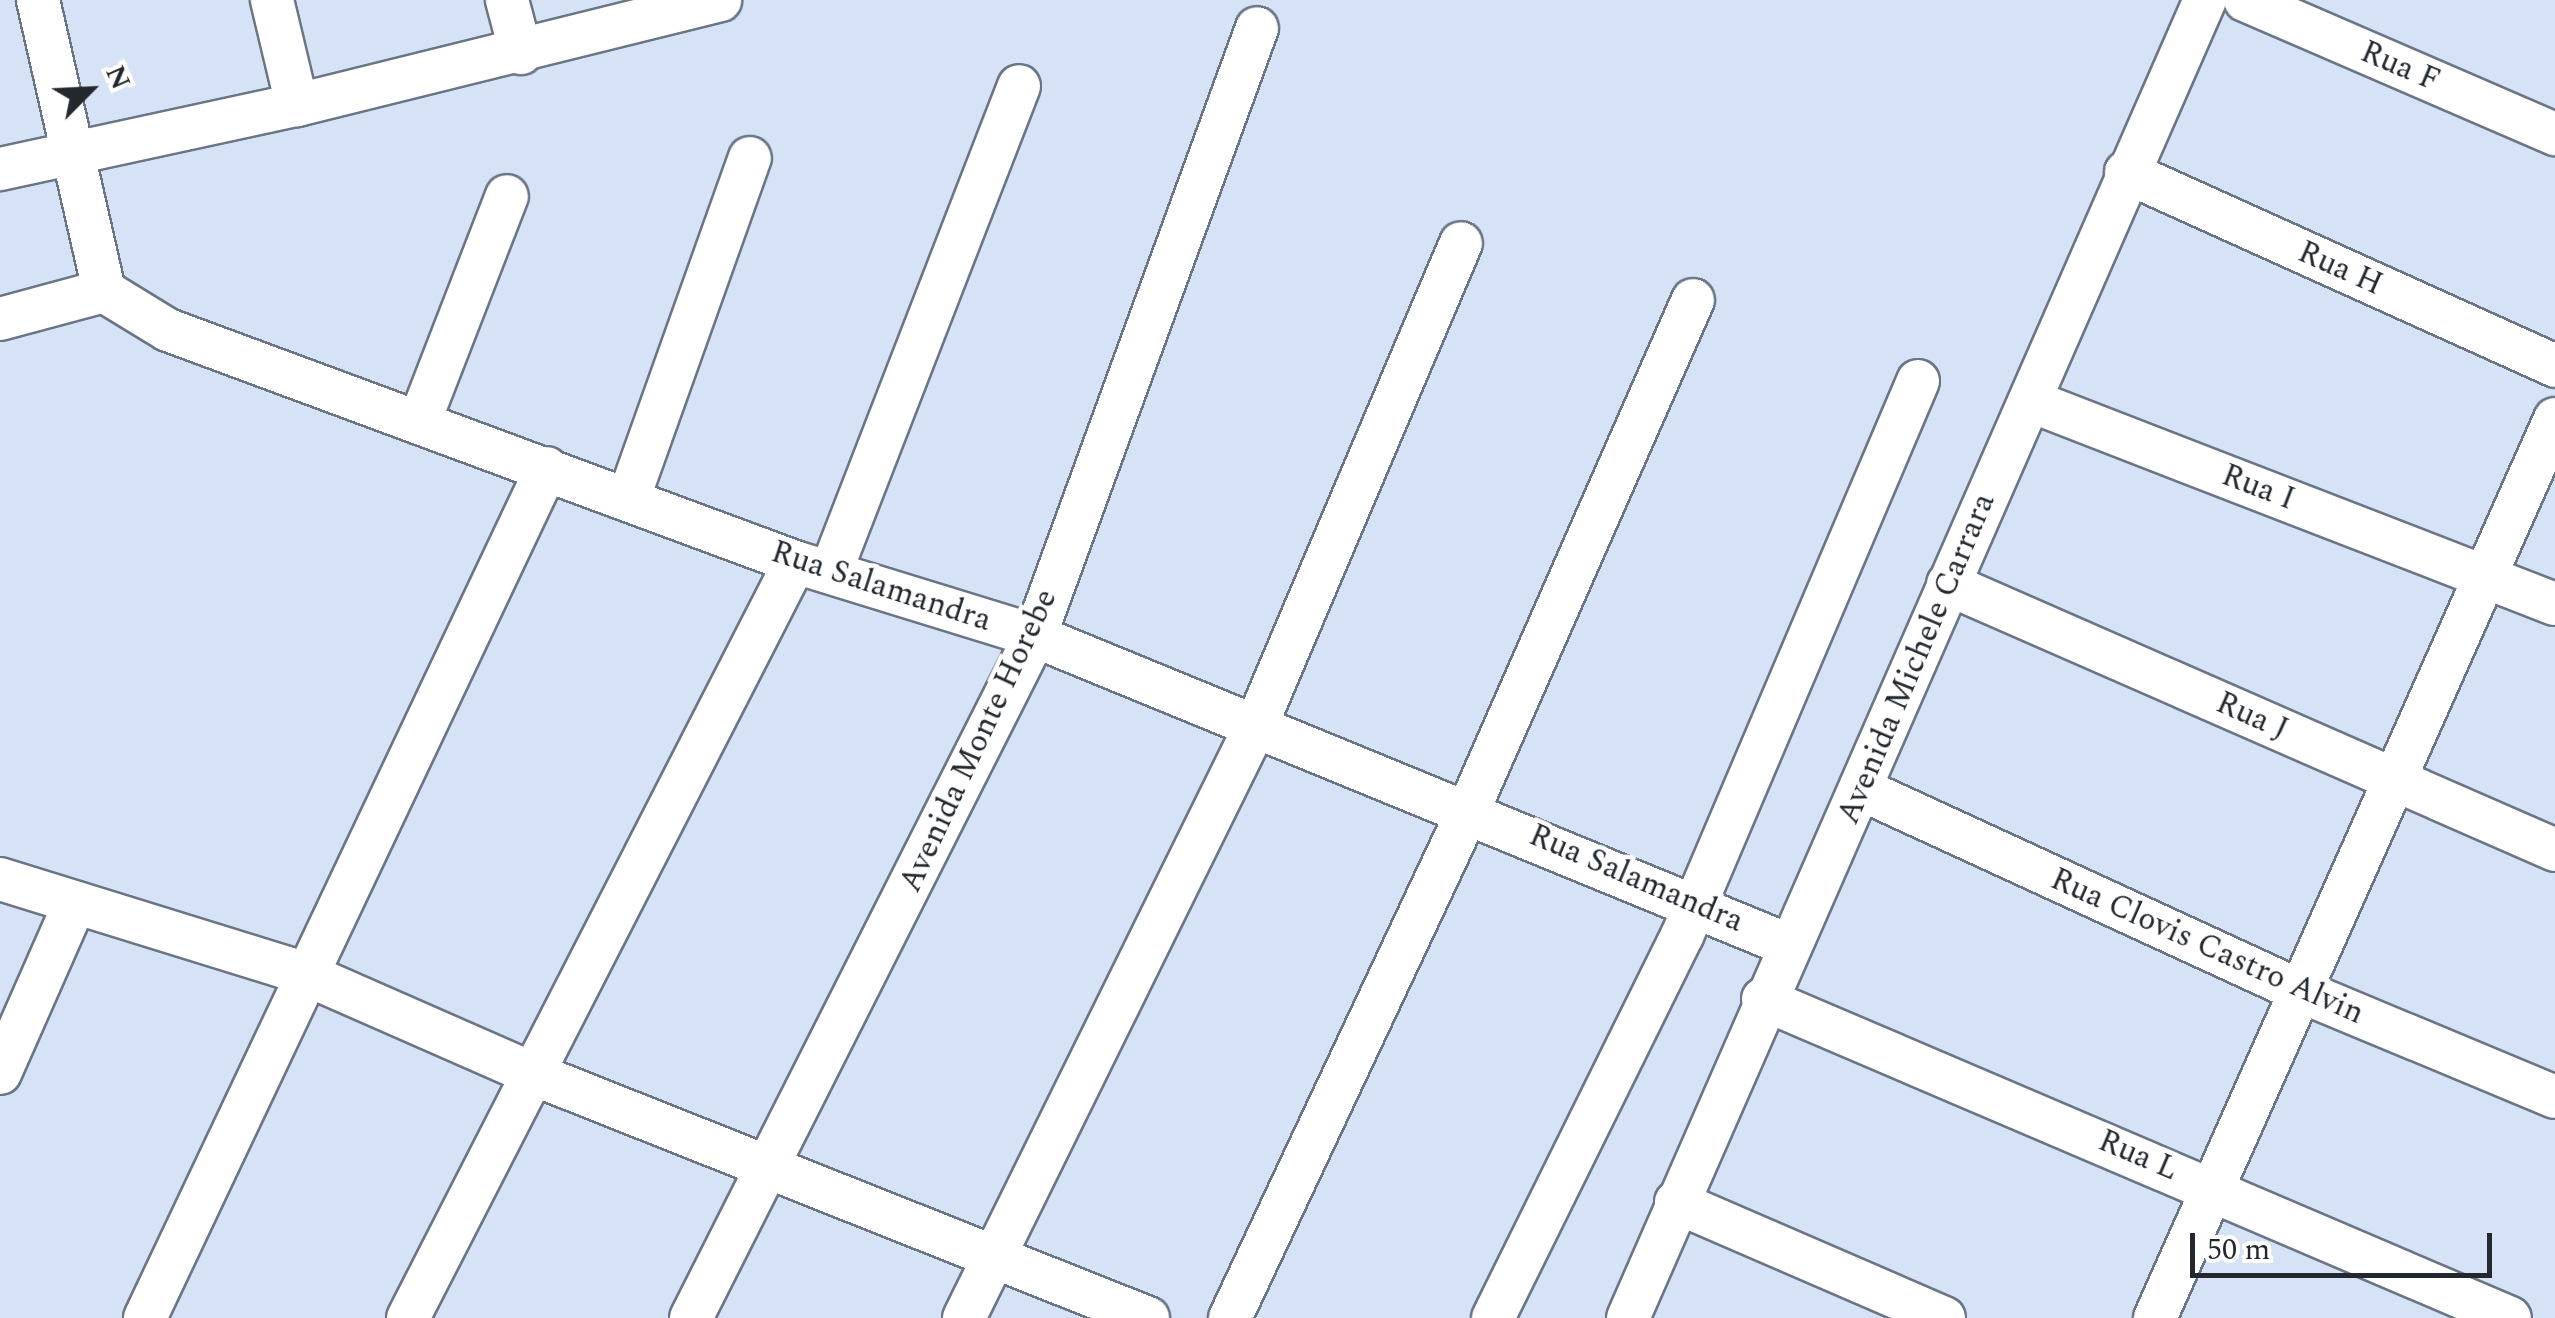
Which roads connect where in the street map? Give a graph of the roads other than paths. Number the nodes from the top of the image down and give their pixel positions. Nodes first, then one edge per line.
1 (38, 0) edge
2 (272, 0) edge
3 (507, 0) edge
4 (720, 0) edge
5 (2205, 0) edge
6 (2245, 0) edge
7 (1257, 28) dead end
8 (521, 53) junction
9 (1019, 86) dead end
10 (298, 105) junction
11 (2555, 134) edge
12 (75, 152) junction
13 (750, 158) dead end
14 (0, 169) edge
15 (2126, 172) junction
16 (507, 196) dead end
17 (1461, 244) dead end
18 (104, 291) junction
19 (1692, 300) dead end
20 (0, 319) edge
21 (2555, 366) edge
22 (1918, 380) dead end
23 (2031, 401) junction
24 (2555, 419) edge
25 (420, 420) junction
26 (547, 468) junction
27 (628, 500) junction
28 (813, 566) junction
29 (2485, 576) junction
30 (1948, 584) junction
31 (2555, 604) edge
32 (1034, 636) junction
33 (1258, 721) junction
34 (2394, 778) junction
35 (1863, 790) junction
36 (1469, 809) junction
37 (2555, 850) edge
38 (0, 879) edge
39 (1692, 900) junction
40 (75, 903) junction
41 (1788, 945) junction
42 (303, 973) junction
43 (2298, 990) junction
44 (1763, 999) junction
45 (0, 1073) edge
46 (531, 1073) junction
47 (2555, 1097) edge
48 (772, 1166) junction
49 (2215, 1188) junction
50 (1676, 1202) junction
51 (994, 1256) junction
52 (145, 1318) edge
53 (408, 1318) edge
54 (691, 1318) edge
55 (964, 1318) edge
56 (1148, 1318) edge
57 (1230, 1318) edge
58 (1493, 1318) edge
59 (1628, 1318) edge
60 (1944, 1318) edge
61 (2155, 1318) edge
62 (2510, 1318) edge

1 - 12 street
2 - 10 street
3 - 8 street
4 - 8 street
5 - 15 street, Avenida Michele Carrara
6 - 11 street, Rua F
7 - 32 street, Avenida Monte Horebe
8 - 10 street
9 - 28 street
10 - 12 street
12 - 14 street
12 - 18 street
13 - 27 street
15 - 21 street, Rua H
15 - 23 street, Avenida Michele Carrara
16 - 25 street
17 - 33 street
18 - 20 street
18 - 25 street, Rua Salamandra
19 - 36 street
22 - 39 street
23 - 29 street, Rua I
23 - 30 street, Avenida Michele Carrara
24 - 29 street
25 - 26 street, Rua Salamandra
26 - 27 street, Rua Salamandra
26 - 42 street
27 - 28 street, Rua Salamandra
28 - 32 street, Rua Salamandra
28 - 46 street
29 - 31 street, Rua I
29 - 34 street
30 - 34 street, Rua J
30 - 35 street, Avenida Michele Carrara
32 - 33 street, Rua Salamandra
32 - 48 street, Avenida Monte Horebe
33 - 36 street, Rua Salamandra
33 - 51 street
34 - 37 street, Rua J
34 - 43 street
35 - 41 street, Avenida Michele Carrara
35 - 43 street, Rua Clovis Castro Alvin
36 - 39 street, Rua Salamandra
36 - 57 street
38 - 40 street
39 - 41 street, Rua Salamandra
39 - 58 street
40 - 42 street
40 - 45 street
41 - 44 street, Avenida Michele Carrara
42 - 46 street
42 - 52 street
43 - 47 street, Rua Clovis Castro Alvin
43 - 49 street
44 - 49 street, Rua L
44 - 50 street, Avenida Michele Carrara
46 - 48 street
46 - 53 street
48 - 51 street
48 - 54 street, Avenida Monte Horebe
49 - 61 street
49 - 62 street, Rua L
50 - 59 street, Avenida Michele Carrara
50 - 60 street
51 - 55 street
51 - 56 street

